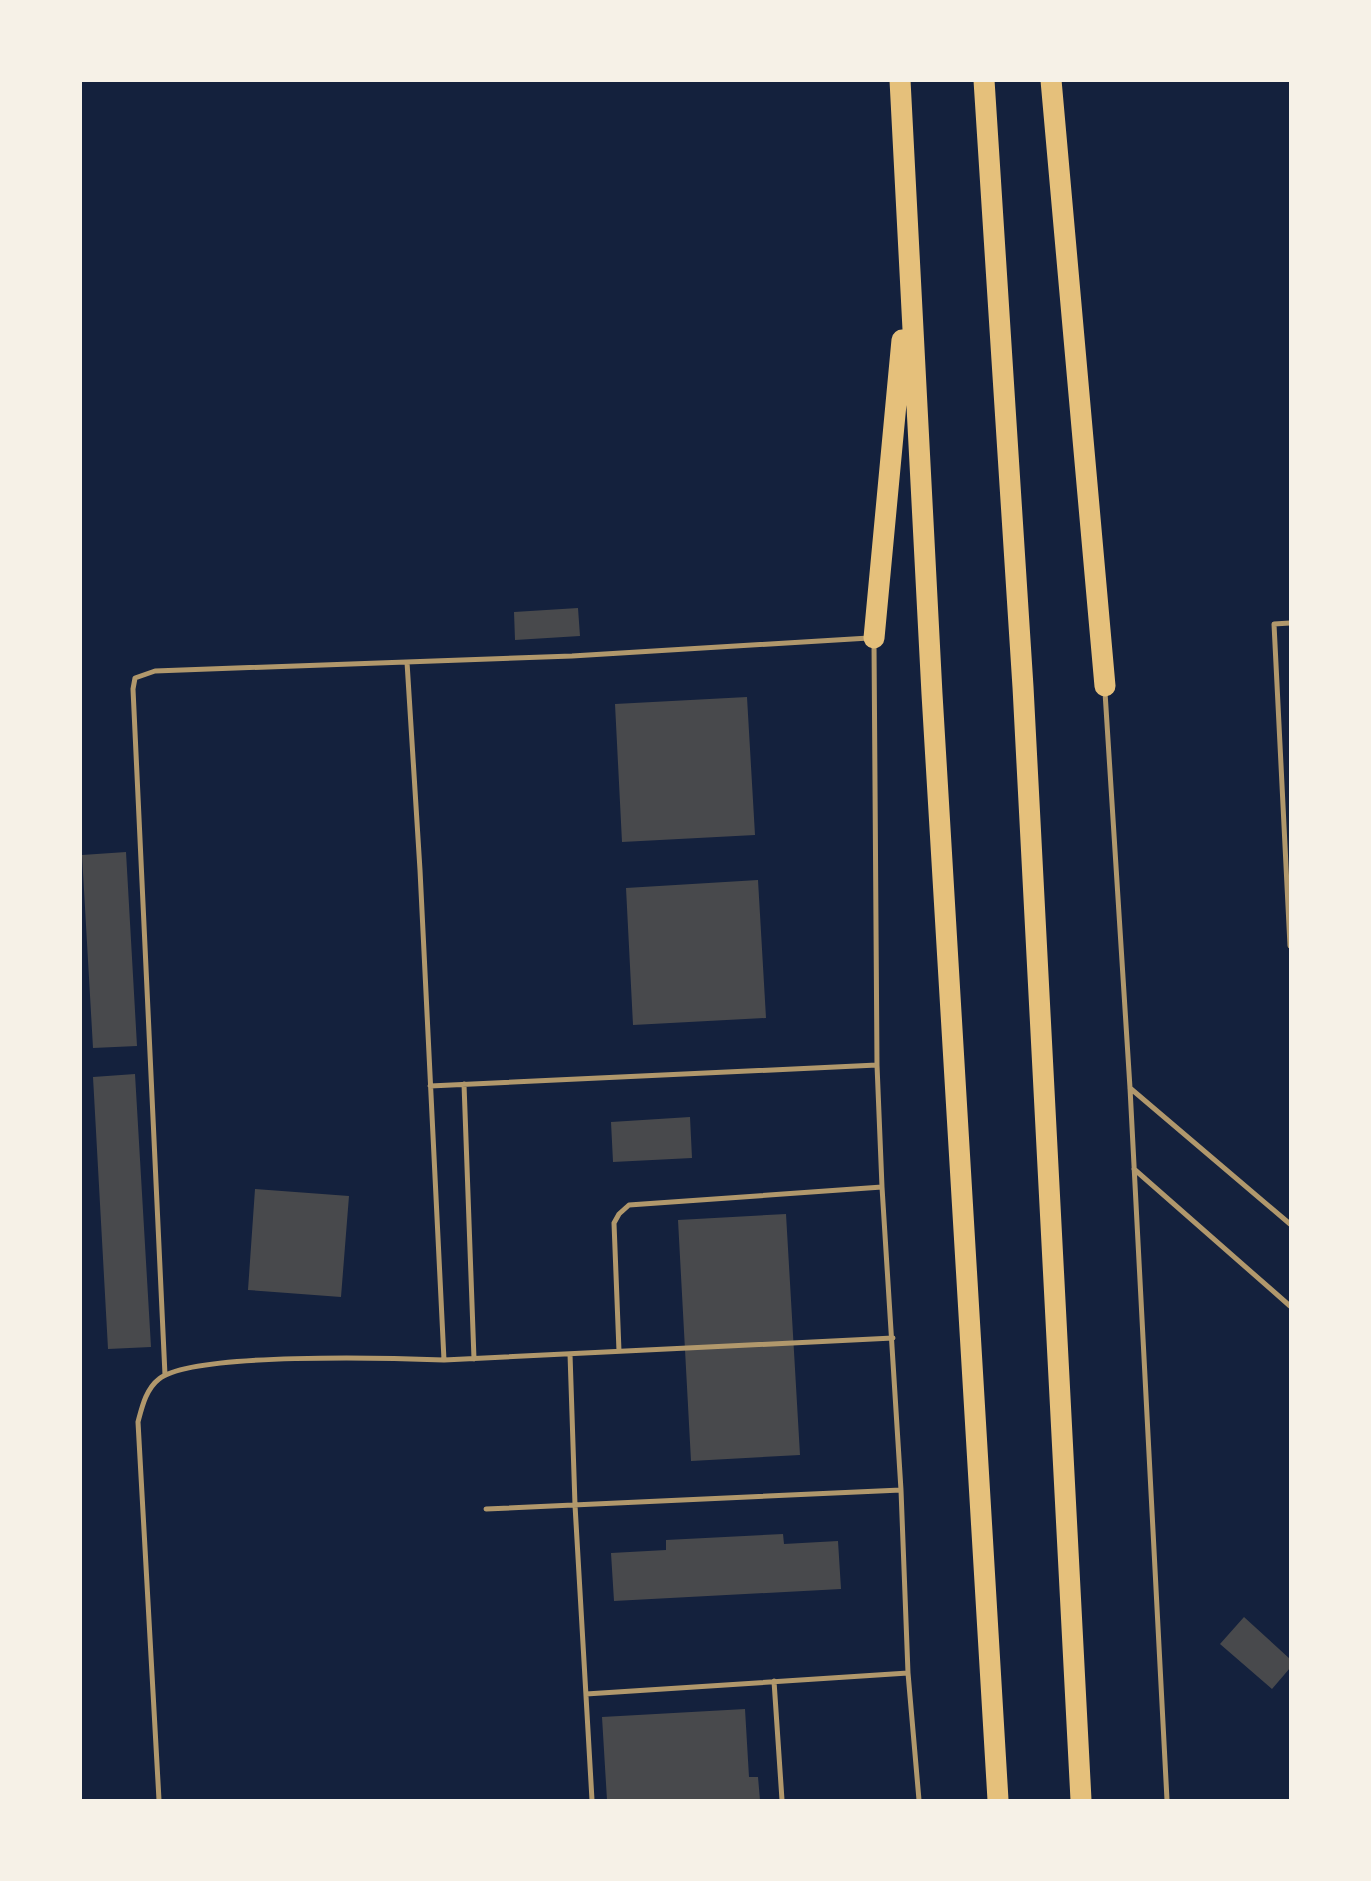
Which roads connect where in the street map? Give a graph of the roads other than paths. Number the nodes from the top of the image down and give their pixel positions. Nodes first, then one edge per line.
1 (900, 80) edge
2 (984, 80) edge
3 (1051, 80) edge
4 (909, 266) junction
5 (1290, 623) edge
6 (874, 638) junction
7 (407, 662) junction
8 (1105, 685) joint
9 (1290, 946) edge
10 (877, 1065) junction
11 (464, 1084) junction
12 (430, 1086) junction
13 (1130, 1088) junction
14 (1134, 1169) junction
15 (882, 1187) junction
16 (1290, 1224) edge
17 (1290, 1306) edge
18 (892, 1338) junction
19 (619, 1351) junction
20 (570, 1354) junction
21 (474, 1359) junction
22 (444, 1360) junction
23 (165, 1375) junction
24 (901, 1490) junction
25 (575, 1505) junction
26 (486, 1510) dead end
27 (908, 1673) junction
28 (774, 1681) junction
29 (586, 1693) junction
30 (159, 1801) edge
31 (592, 1801) edge
32 (782, 1801) edge
33 (919, 1801) edge
34 (998, 1801) edge
35 (1081, 1801) edge
36 (1167, 1801) edge

1 - 4 highway
2 - 35 highway
3 - 8 highway
4 - 6 highway
4 - 34 highway
5 - 9 lane
6 - 7 lane
6 - 10 lane
7 - 12 lane
7 - 23 lane
8 - 13 lane
10 - 11 lane
10 - 15 lane
11 - 12 lane
11 - 21 lane
12 - 22 lane
13 - 14 lane
13 - 16 lane
14 - 17 lane
14 - 36 lane
15 - 18 lane
15 - 19 lane
18 - 19 lane
18 - 24 lane
19 - 20 lane
20 - 21 lane
20 - 25 lane
21 - 22 lane
22 - 23 lane
23 - 30 lane
24 - 25 lane
24 - 27 lane
25 - 26 lane
25 - 29 lane
27 - 28 lane
27 - 33 lane
28 - 29 lane
28 - 32 lane
29 - 31 lane

